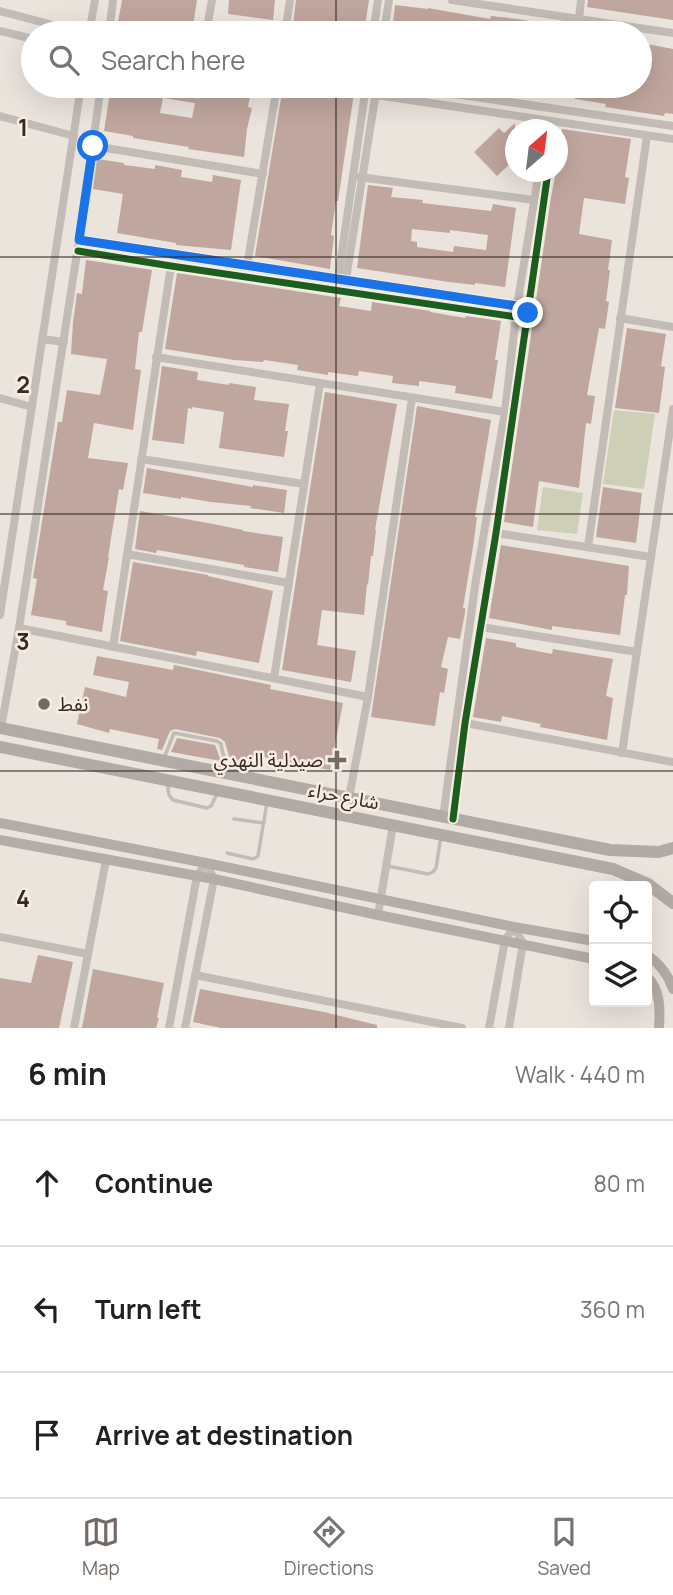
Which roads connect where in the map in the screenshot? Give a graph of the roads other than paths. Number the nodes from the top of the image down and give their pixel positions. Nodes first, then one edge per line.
1 (95, 0) edge
2 (113, 0) edge
3 (212, 0) edge
4 (290, 0) edge
5 (378, 0) edge
6 (389, 0) edge
7 (452, 0) edge
8 (581, 0) edge
9 (486, 3) edge
10 (0, 11) edge
11 (579, 19) junction
12 (38, 21) edge
13 (91, 21) edge
14 (110, 21) edge
15 (208, 21) edge
16 (287, 21) edge
17 (375, 21) edge
18 (386, 21) edge
19 (592, 21) edge
20 (652, 30) edge
21 (0, 31) edge
22 (673, 33) edge
23 (21, 36) edge
24 (79, 98) edge
25 (99, 98) edge
26 (274, 98) edge
27 (365, 98) edge
28 (376, 98) edge
29 (418, 98) edge
30 (483, 98) edge
31 (511, 102) junction
32 (0, 116) edge
33 (509, 116) junction
34 (521, 119) edge
35 (673, 126) edge
36 (568, 128) edge
37 (74, 136) junction
38 (647, 136) junction
39 (673, 139) edge
40 (93, 146) junction
41 (263, 174) junction
42 (353, 175) junction
43 (363, 177) junction
44 (537, 182) edge
45 (547, 182) edge
46 (534, 200) junction
47 (79, 240) junction
48 (78, 251) junction
49 (171, 266) junction
50 (247, 266) junction
51 (343, 280) junction
52 (343, 291) junction
53 (517, 306) junction
54 (528, 313) junction
55 (516, 317) junction
56 (620, 318) junction
57 (673, 327) edge
58 (42, 339) junction
59 (64, 342) junction
60 (156, 357) junction
61 (320, 383) junction
62 (0, 398) edge
63 (412, 398) junction
64 (32, 407) junction
65 (673, 409) edge
66 (505, 412) junction
67 (141, 459) junction
68 (304, 484) junction
69 (496, 533) junction
70 (588, 547) junction
71 (127, 554) junction
72 (651, 557) junction
73 (476, 579) junction
74 (488, 580) junction
75 (289, 583) junction
76 (0, 615) edge
77 (481, 627) junction
78 (19, 628) junction
79 (113, 647) junction
80 (637, 652) junction
81 (274, 678) junction
82 (368, 697) junction
83 (465, 723) junction
84 (0, 728) edge
85 (0, 747) edge
86 (622, 753) junction
87 (163, 761) junction
88 (673, 762) edge
89 (228, 774) junction
90 (166, 780) junction
91 (219, 790) junction
92 (349, 798) junction
93 (268, 800) junction
94 (234, 818) dead end
95 (448, 818) junction
96 (0, 823) edge
97 (264, 823) junction
98 (393, 825) junction
99 (513, 831) junction
100 (441, 835) junction
101 (0, 840) edge
102 (673, 848) edge
103 (513, 849) junction
104 (227, 853) dead end
105 (106, 860) junction
106 (206, 863) junction
107 (386, 865) junction
108 (197, 876) junction
109 (214, 879) junction
110 (380, 900) junction
111 (673, 903) edge
112 (378, 915) junction
113 (514, 927) junction
114 (0, 937) edge
115 (505, 940) junction
116 (589, 940) edge
117 (523, 943) junction
118 (88, 954) junction
119 (589, 958) edge
120 (652, 958) edge
121 (195, 975) junction
122 (652, 983) edge
123 (673, 989) edge
124 (74, 1028) edge
125 (169, 1028) edge
126 (185, 1028) edge
127 (462, 1028) edge
128 (489, 1028) edge
129 (509, 1028) edge
130 (659, 1028) edge

1 - 13 street
2 - 14 street
3 - 15 street
4 - 16 street
5 - 17 street
6 - 18 street
7 - 9 street
8 - 11 street
9 - 11 street
10 - 12 street
11 - 19 street
20 - 22 street
21 - 23 street
24 - 37 street
25 - 40 street
26 - 41 street
27 - 42 street
28 - 43 street
29 - 33 street
30 - 31 street
31 - 33 street
31 - 35 street
32 - 37 street
33 - 34 street
36 - 38 street
37 - 58 street
38 - 39 street
38 - 56 street
40 - 41 street
40 - 47 street
41 - 50 street
42 - 43 street
42 - 51 street
43 - 46 street
43 - 51 street
44 - 46 street
45 - 54 street
46 - 53 street
47 - 48 street
47 - 50 street
48 - 49 street
48 - 59 street
49 - 52 street
49 - 60 street
50 - 51 street
51 - 52 street
51 - 53 street
52 - 55 street
53 - 54 street
53 - 55 street
54 - 55 street
54 - 69 street
55 - 66 street
56 - 57 street
56 - 70 street
58 - 59 street
58 - 64 street
59 - 78 street
60 - 61 street
60 - 67 street
61 - 63 street
61 - 68 street
62 - 64 street
63 - 66 street
63 - 82 street
64 - 76 street
65 - 72 street
66 - 73 street
67 - 68 street
67 - 71 street
68 - 75 street
69 - 70 street
69 - 74 street
70 - 72 street
71 - 75 street
71 - 79 street
72 - 80 street
73 - 74 street
73 - 95 street
74 - 77 street
75 - 81 street
77 - 80 street
77 - 83 street
78 - 79 street
78 - 84 street
79 - 81 street
80 - 86 street
81 - 82 street
82 - 92 street
83 - 86 street
83 - 95 street
84 - 87 main road, شارع حراء
85 - 90 main road, شارع حراء
86 - 88 street
87 - 89 main road, شارع حراء
87 - 89 lane
89 - 92 main road, شارع حراء
90 - 91 main road, شارع حراء
90 - 91 lane
91 - 93 main road, شارع حراء
92 - 95 main road, شارع حراء
93 - 97 lane
93 - 98 main road, شارع حراء
94 - 97 lane
95 - 99 main road, شارع حراء
96 - 106 street
97 - 104 lane
98 - 100 main road, شارع حراء
98 - 107 street
99 - 102 main road, شارع حراء
99 - 103 main road
100 - 103 main road, شارع حراء
100 - 107 lane
101 - 105 street
103 - 111 main road, شارع حراء
105 - 108 street
105 - 118 street
106 - 108 street
106 - 109 street
106 - 110 street
107 - 110 street
108 - 109 street
108 - 125 street
109 - 112 street
109 - 121 street
110 - 112 street
110 - 113 street
112 - 115 street
113 - 115 street
113 - 116 street
113 - 117 street
114 - 118 street
115 - 117 street
115 - 128 street
117 - 119 street
117 - 129 street
118 - 124 street
120 - 123 street
121 - 126 street
121 - 127 street
122 - 130 street

